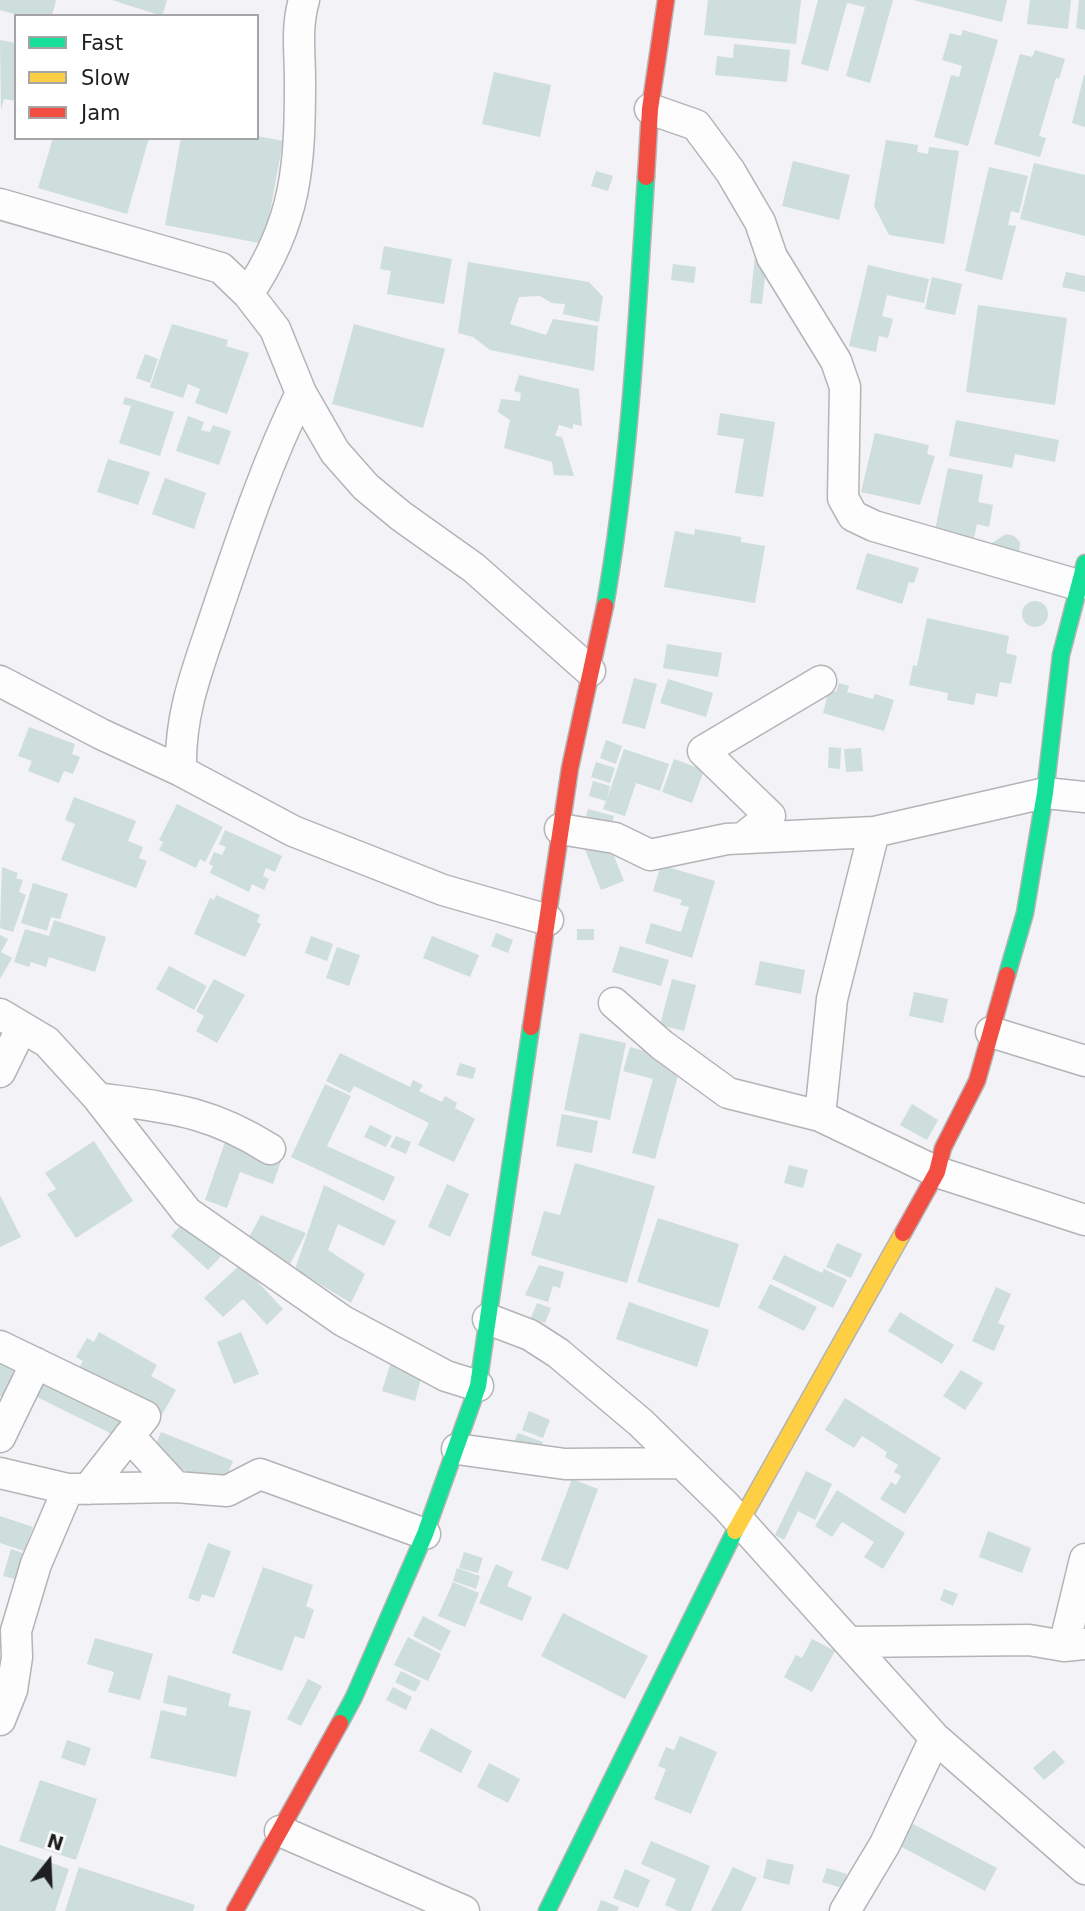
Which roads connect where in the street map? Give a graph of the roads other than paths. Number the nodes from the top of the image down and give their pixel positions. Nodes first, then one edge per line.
1 (304, 0) edge
2 (666, 0) edge
3 (650, 109) junction
4 (0, 204) edge
5 (248, 293) junction
6 (301, 393) junction
7 (1082, 574) edge
8 (590, 671) junction
9 (0, 681) edge
10 (821, 681) dead end
11 (181, 771) junction
12 (1045, 793) junction
13 (1085, 797) edge
14 (560, 829) junction
15 (874, 832) junction
16 (743, 838) junction
17 (548, 920) junction
18 (614, 1003) dead end
19 (11, 1021) edge
20 (991, 1032) junction
21 (1085, 1061) edge
22 (0, 1072) edge
23 (98, 1098) junction
24 (820, 1116) junction
25 (270, 1149) dead end
26 (937, 1172) junction
27 (1085, 1220) edge
28 (488, 1319) junction
29 (0, 1346) edge
30 (36, 1363) junction
31 (478, 1386) junction
32 (129, 1436) junction
33 (0, 1437) edge
34 (457, 1449) junction
35 (681, 1463) junction
36 (0, 1473) edge
37 (176, 1487) junction
38 (78, 1489) junction
39 (740, 1521) junction
40 (425, 1534) junction
41 (1085, 1559) edge
42 (849, 1642) junction
43 (1074, 1645) edge
44 (0, 1720) edge
45 (935, 1738) junction
46 (280, 1831) junction
47 (1085, 1869) edge
48 (235, 1911) edge
49 (464, 1911) edge
50 (547, 1911) edge
51 (845, 1911) edge

1 - 5 street
2 - 3 street
3 - 7 street
3 - 8 street
4 - 5 street
5 - 6 street
6 - 8 street
6 - 11 street
7 - 12 street
8 - 14 street
9 - 11 street
10 - 16 street
11 - 17 street
12 - 13 street
12 - 15 street
12 - 20 street
14 - 16 street
14 - 17 street
15 - 16 street
15 - 24 street
17 - 28 street
18 - 24 street
19 - 22 street
19 - 23 street
20 - 21 street
20 - 26 street
23 - 25 street
23 - 31 street
24 - 26 street
26 - 27 street
26 - 39 street
28 - 31 street
28 - 35 street
29 - 30 street
30 - 32 street
30 - 33 street
31 - 34 street
32 - 37 street
32 - 38 street
34 - 35 street
34 - 40 street
35 - 39 street
36 - 38 street
37 - 38 street
37 - 40 street
38 - 44 street
39 - 42 street
39 - 50 street
40 - 46 street
41 - 43 street
42 - 43 street
42 - 45 street
45 - 47 street
45 - 51 street
46 - 48 street
46 - 49 street

